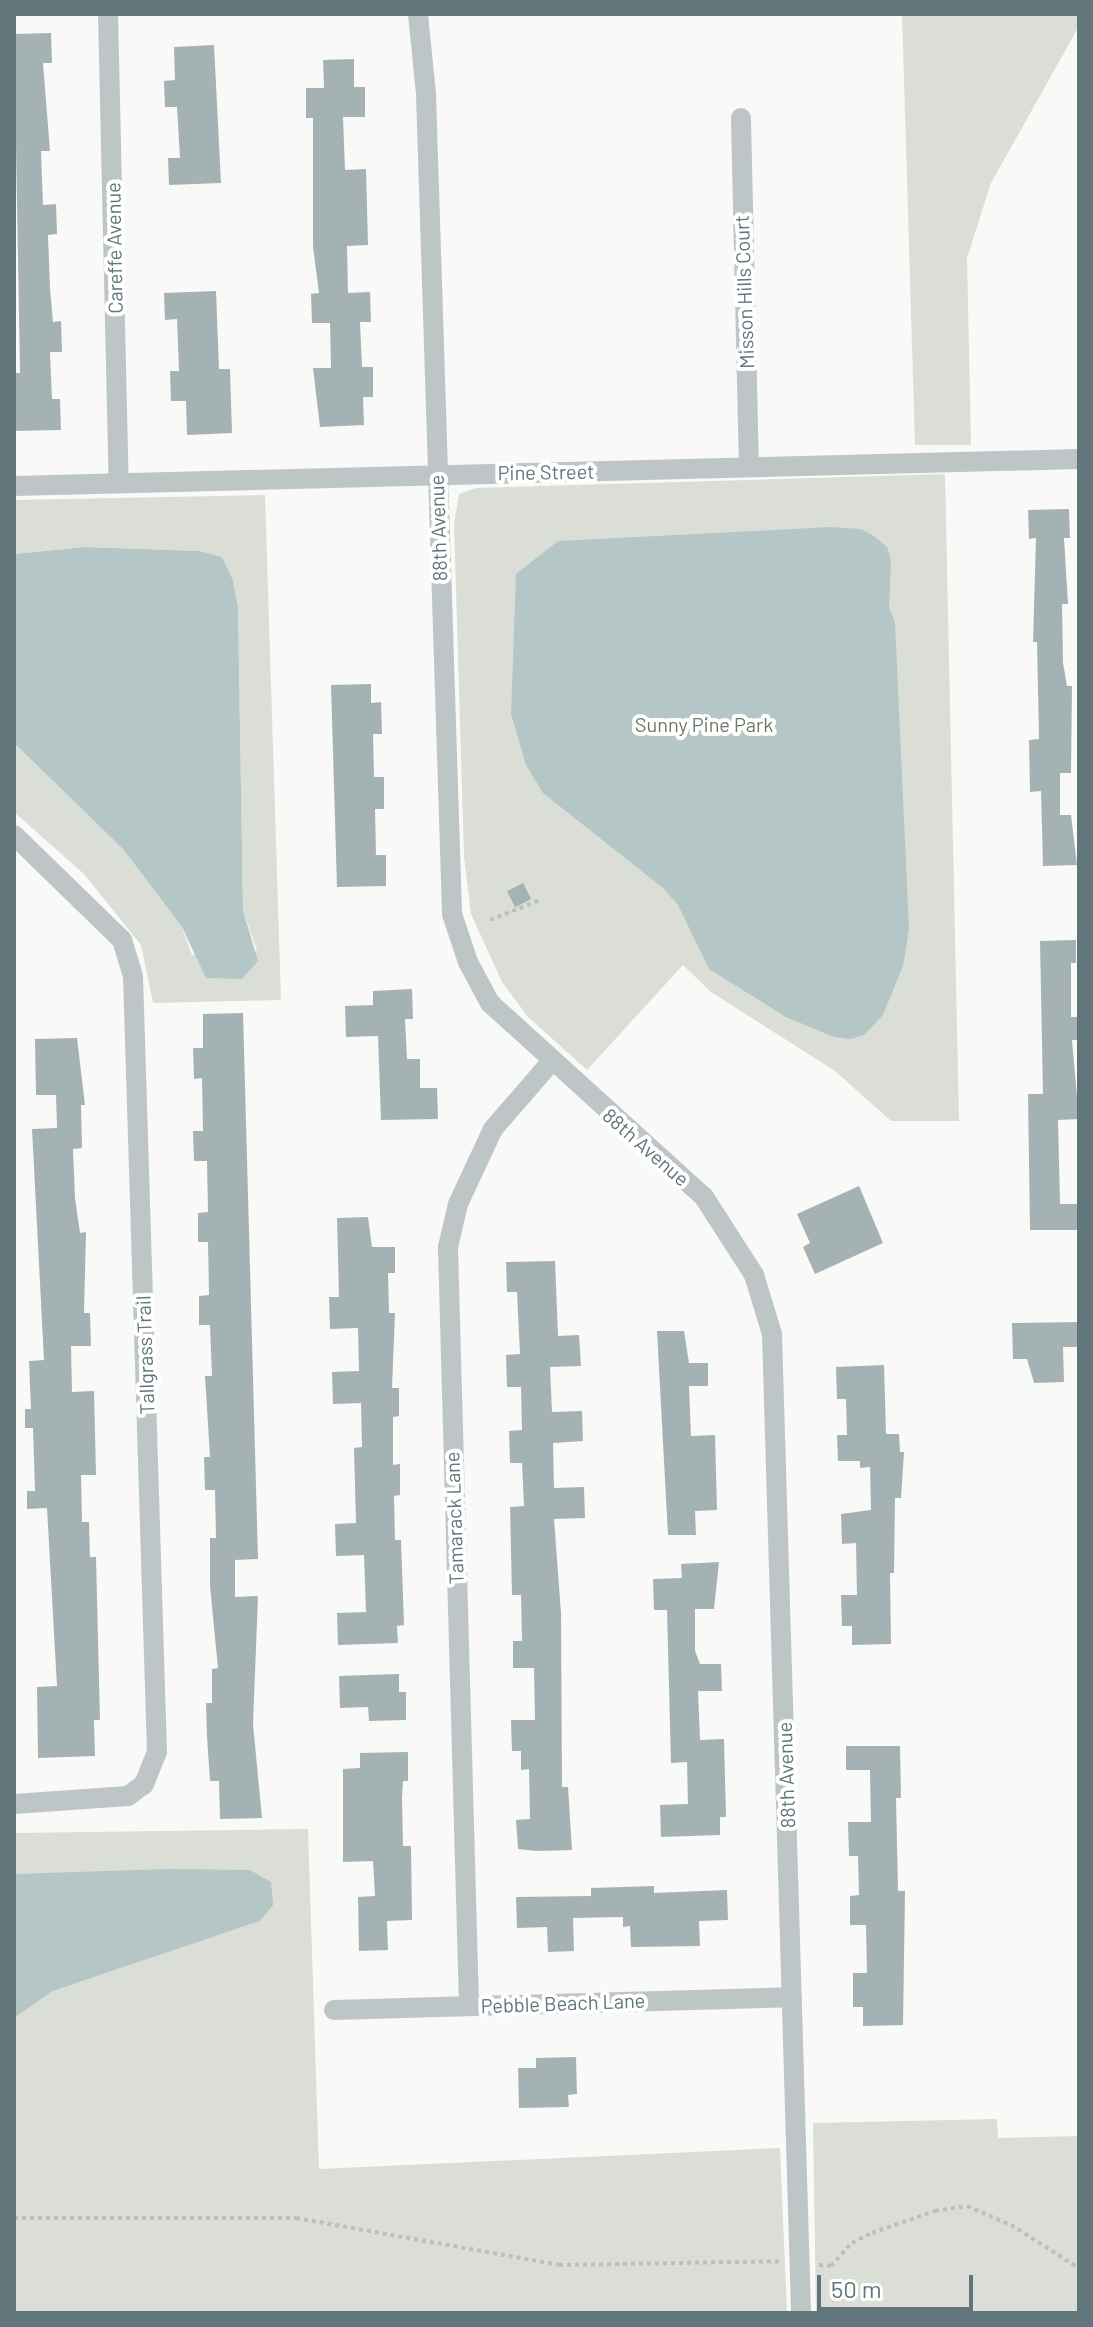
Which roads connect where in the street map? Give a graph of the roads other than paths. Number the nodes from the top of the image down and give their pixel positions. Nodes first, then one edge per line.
1 (108, 14) edge
2 (418, 14) edge
3 (741, 118) dead end
4 (1079, 459) edge
5 (749, 467) junction
6 (436, 474) junction
7 (119, 482) junction
8 (14, 486) edge
9 (14, 835) edge
10 (551, 1062) junction
11 (14, 1804) edge
12 (792, 1997) junction
13 (469, 2005) junction
14 (334, 2010) dead end
15 (801, 2313) edge

1 - 7 street, Careffe Avenue
2 - 6 street, 88th Avenue
3 - 5 street, Misson Hills Court
4 - 5 street, Pine Street
5 - 6 street, Pine Street
6 - 7 street, Pine Street
6 - 10 street, 88th Avenue
7 - 8 street, Pine Street
9 - 11 street, Tallgrass Trail
10 - 12 street, 88th Avenue
10 - 13 street, Tamarack Lane
12 - 13 street, Pebble Beach Lane
12 - 15 street, 88th Avenue
13 - 14 street, Pebble Beach Lane

